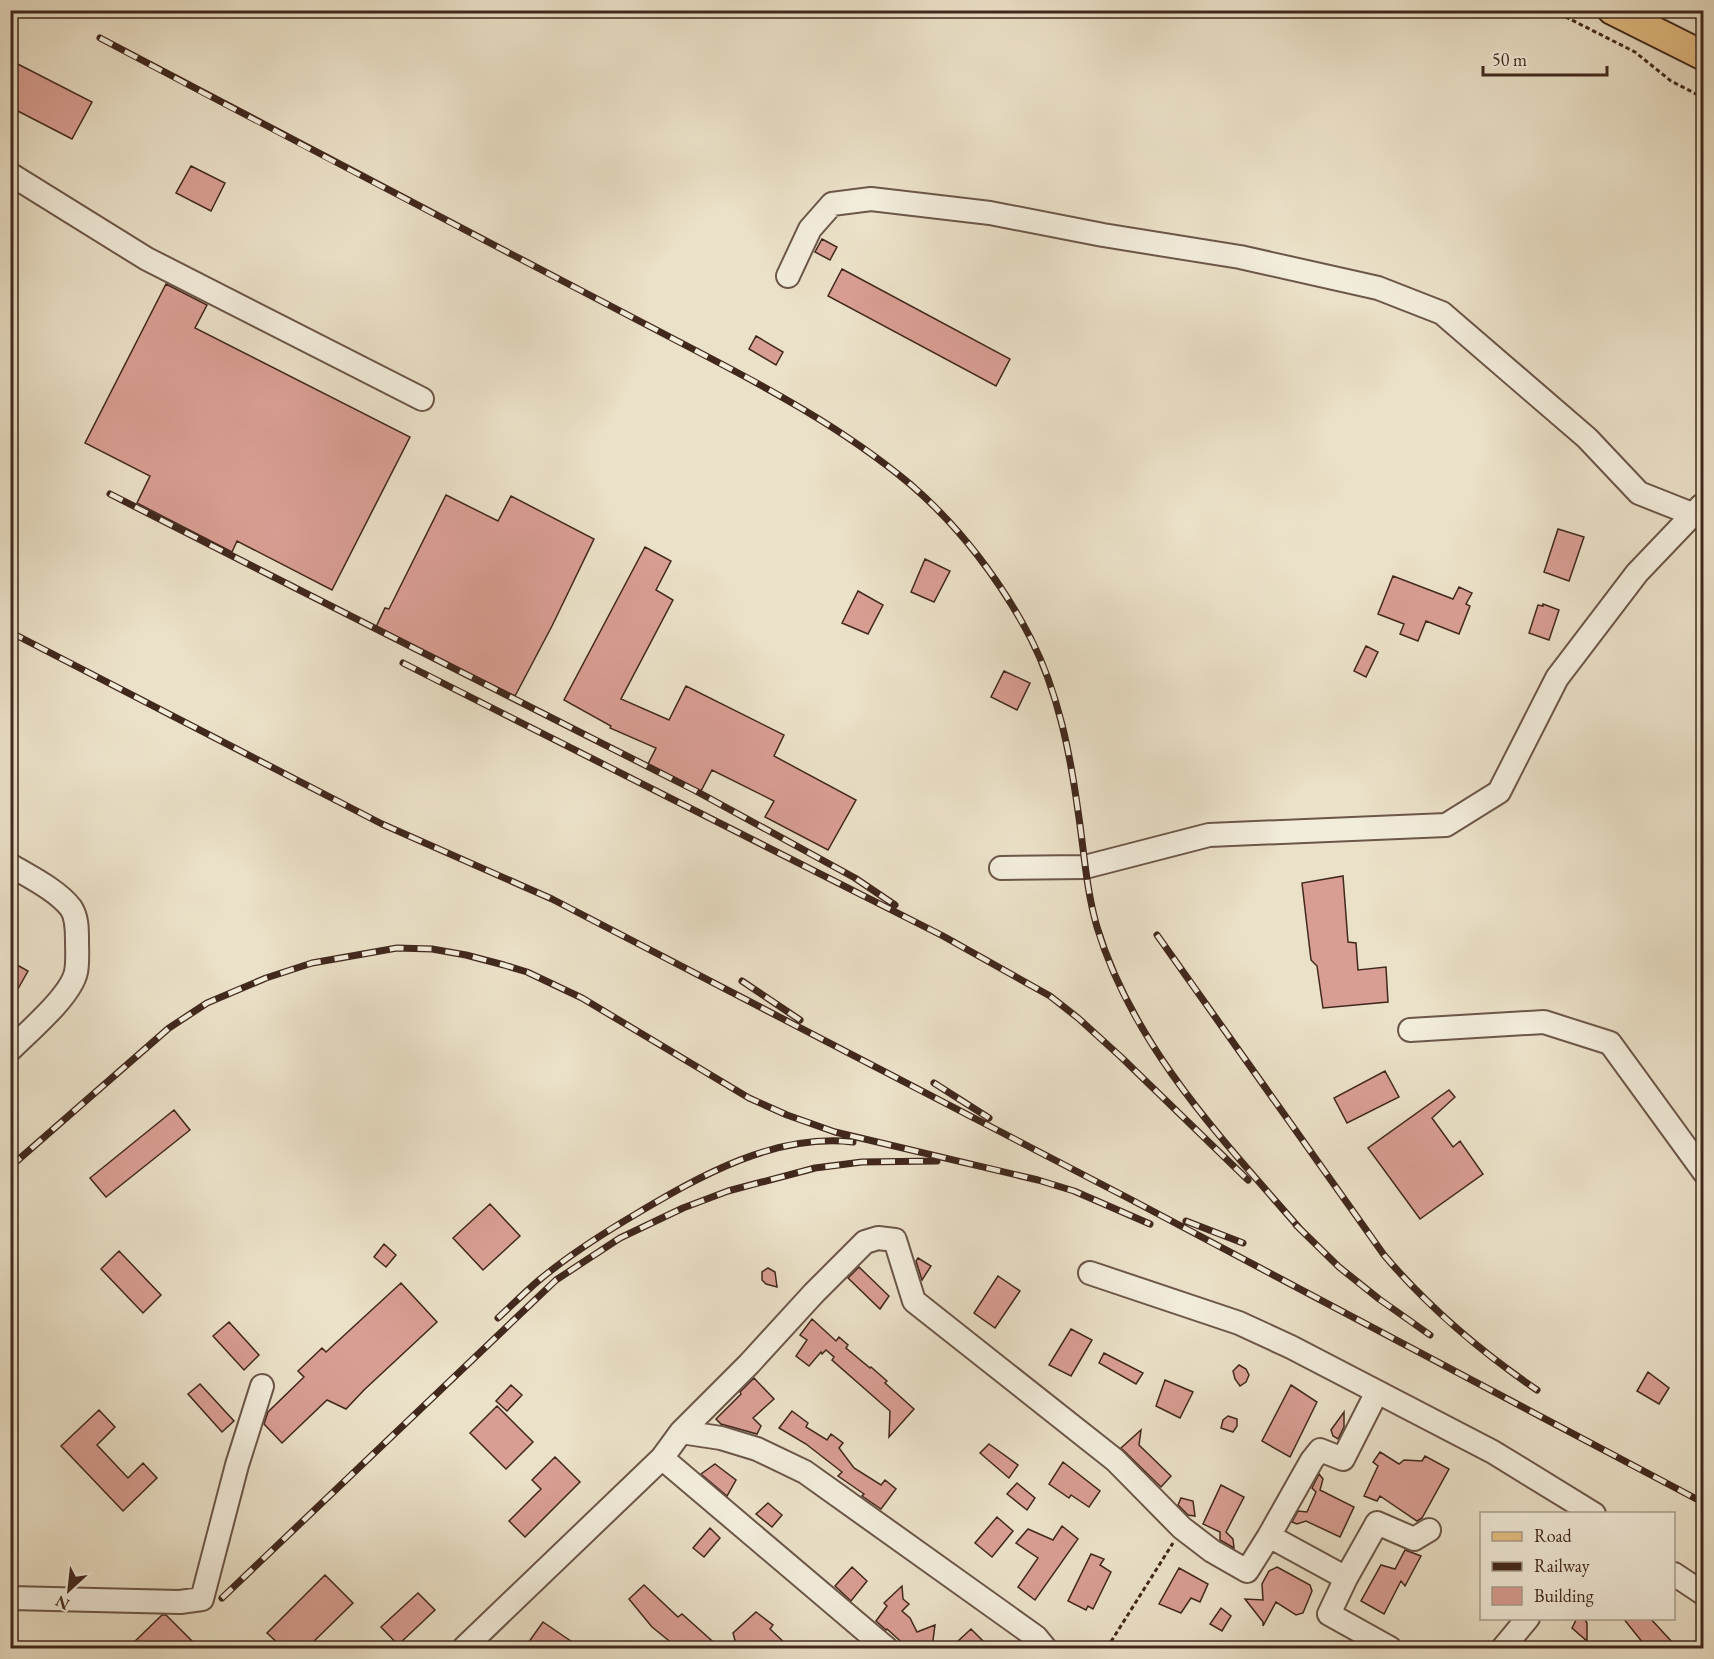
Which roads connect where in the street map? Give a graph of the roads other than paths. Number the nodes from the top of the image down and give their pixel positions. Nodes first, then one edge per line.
1 (1612, 10) edge
2 (1704, 56) edge
3 (10, 174) edge
4 (788, 276) dead end
5 (422, 399) dead end
6 (1698, 509) edge
7 (10, 866) edge
8 (1000, 868) dead end
9 (1410, 1030) dead end
10 (10, 1050) edge
11 (1704, 1172) edge
12 (1090, 1273) dead end
13 (262, 1386) dead end
14 (1377, 1392) junction
15 (681, 1432) junction
16 (662, 1458) junction
17 (1591, 1512) edge
18 (1429, 1530) dead end
19 (1269, 1536) junction
20 (1675, 1575) edge
21 (1346, 1578) junction
22 (1704, 1594) edge
23 (10, 1598) edge
24 (1525, 1620) edge
25 (1040, 1643) edge
26 (475, 1646) edge
27 (886, 1648) edge
28 (1060, 1648) edge
29 (1390, 1648) edge
30 (1503, 1648) edge

1 - 2 main road
3 - 5 street
4 - 6 street
6 - 8 street
7 - 10 street
9 - 11 street
12 - 14 street
13 - 23 street
14 - 17 street
14 - 19 street
15 - 16 street
15 - 19 street
15 - 25 street
16 - 26 street
16 - 27 street
18 - 21 street
19 - 21 street
20 - 22 street
21 - 29 street
24 - 30 street
25 - 28 street

